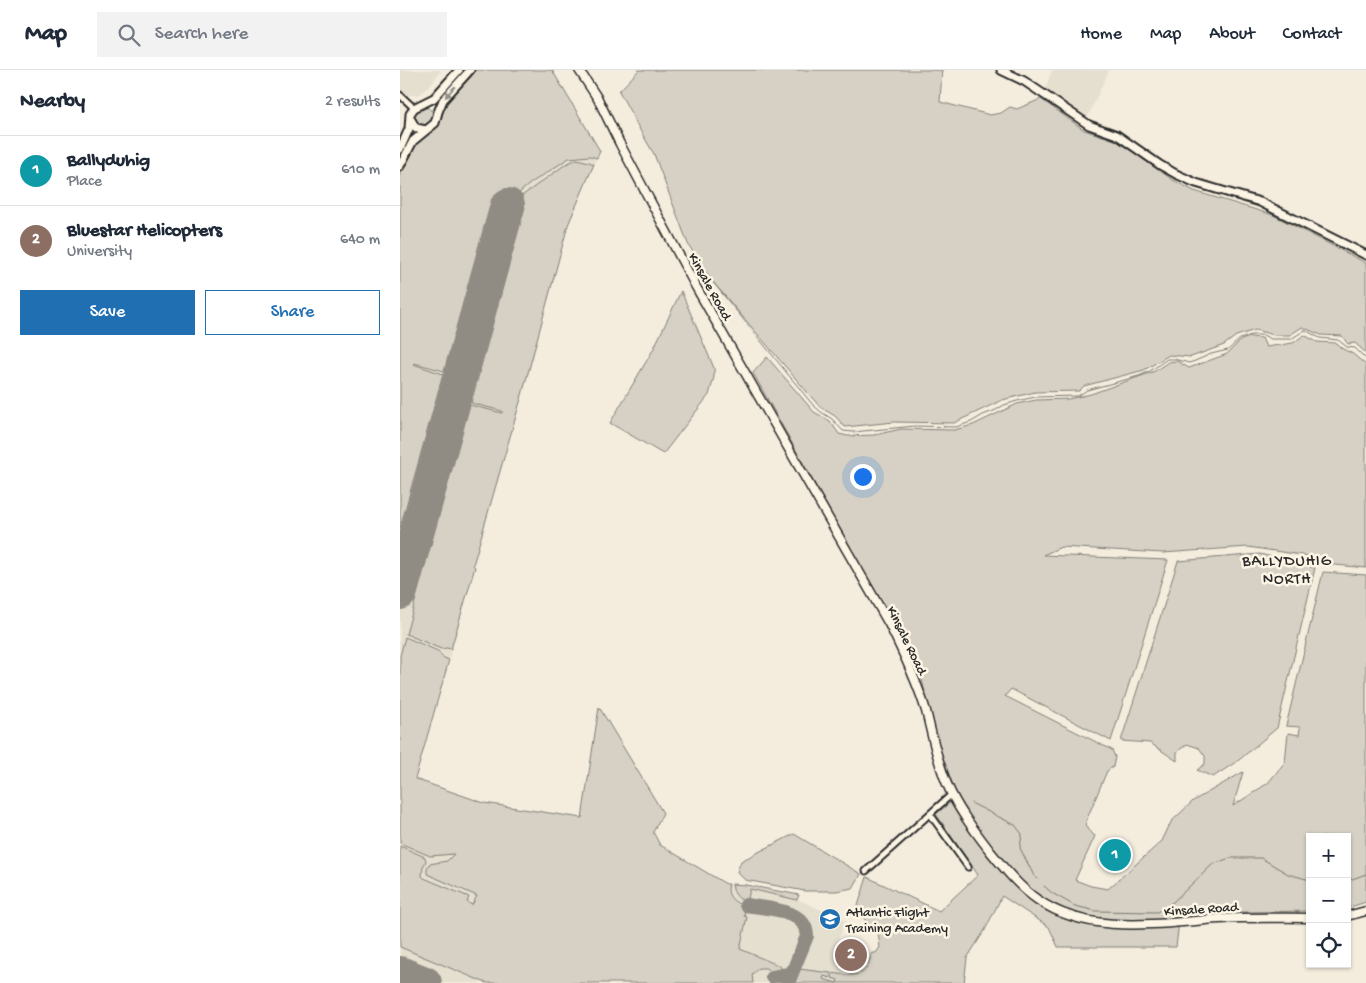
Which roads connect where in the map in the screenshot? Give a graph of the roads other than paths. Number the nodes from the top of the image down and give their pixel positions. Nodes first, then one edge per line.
1 (459, 70) edge
2 (470, 70) edge
3 (574, 70) edge
4 (579, 70) edge
5 (1002, 70) edge
6 (400, 95) edge
7 (424, 103) junction
8 (414, 108) junction
9 (410, 118) junction
10 (437, 118) junction
11 (426, 130) junction
12 (620, 144) junction
13 (400, 149) edge
14 (400, 166) edge
15 (1366, 255) edge
16 (952, 794) junction
17 (930, 814) junction
18 (968, 867) dead end
19 (866, 871) dead end
20 (1366, 911) edge
21 (1351, 915) edge
22 (1306, 918) edge

1 - 7 street
2 -> 10 street
3 - 12 main road, Kinsale Road
4 - 12 main road, Kinsale Road
5 - 15 street
6 - 8 street
7 - 8 street
7 - 10 street
8 - 9 street
9 - 11 street
9 - 13 street
10 - 11 street
11 - 14 street
12 - 16 main road, Kinsale Road
16 - 17 street
16 - 22 main road, Kinsale Road
17 - 18 street
17 - 19 street
20 - 21 main road

